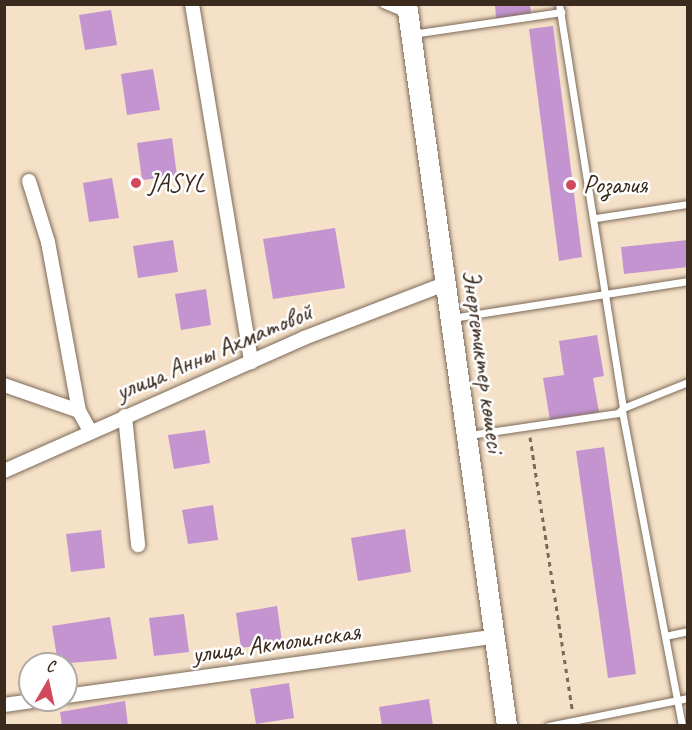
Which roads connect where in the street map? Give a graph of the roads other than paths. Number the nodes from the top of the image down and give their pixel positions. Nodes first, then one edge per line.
1 (192, 4) edge
2 (383, 4) edge
3 (560, 8) edge
4 (408, 10) edge
5 (410, 35) junction
6 (28, 181) dead end
7 (687, 204) edge
8 (596, 218) junction
9 (687, 281) edge
10 (445, 284) junction
11 (608, 293) junction
12 (450, 318) junction
13 (251, 362) junction
14 (687, 382) edge
15 (4, 385) edge
16 (623, 409) junction
17 (79, 411) junction
18 (125, 416) junction
19 (90, 429) junction
20 (466, 435) junction
21 (4, 471) edge
22 (138, 545) dead end
23 (687, 631) edge
24 (665, 636) junction
25 (493, 637) junction
26 (78, 694) edge
27 (687, 698) edge
28 (675, 701) junction
29 (507, 726) edge
30 (548, 726) edge
31 (682, 726) edge

1 - 13 street
2 - 4 lane
3 - 5 lane
3 - 8 lane
4 - 5 main road, Энергетиктер көшесі
5 - 10 main road, Энергетиктер көшесі
6 - 17 street
7 - 8 lane
8 - 11 lane
9 - 11 lane
10 - 12 main road, Энергетиктер көшесі
10 - 13 street, улица Анны Ахматовой
11 - 12 lane
11 - 16 lane
12 - 20 main road, Энергетиктер көшесі
13 - 18 street, улица Анны Ахматовой
14 - 16 lane
15 - 17 street
16 - 20 lane
16 - 24 lane
17 - 19 street
18 - 19 street, улица Анны Ахматовой
18 - 22 street
19 - 21 street, улица Анны Ахматовой
20 - 25 main road, Энергетиктер көшесі
23 - 24 lane
24 - 28 lane
25 - 26 street, улица Акмолинская
25 - 29 main road, Энергетиктер көшесі
27 - 28 lane
28 - 30 lane
28 - 31 lane

